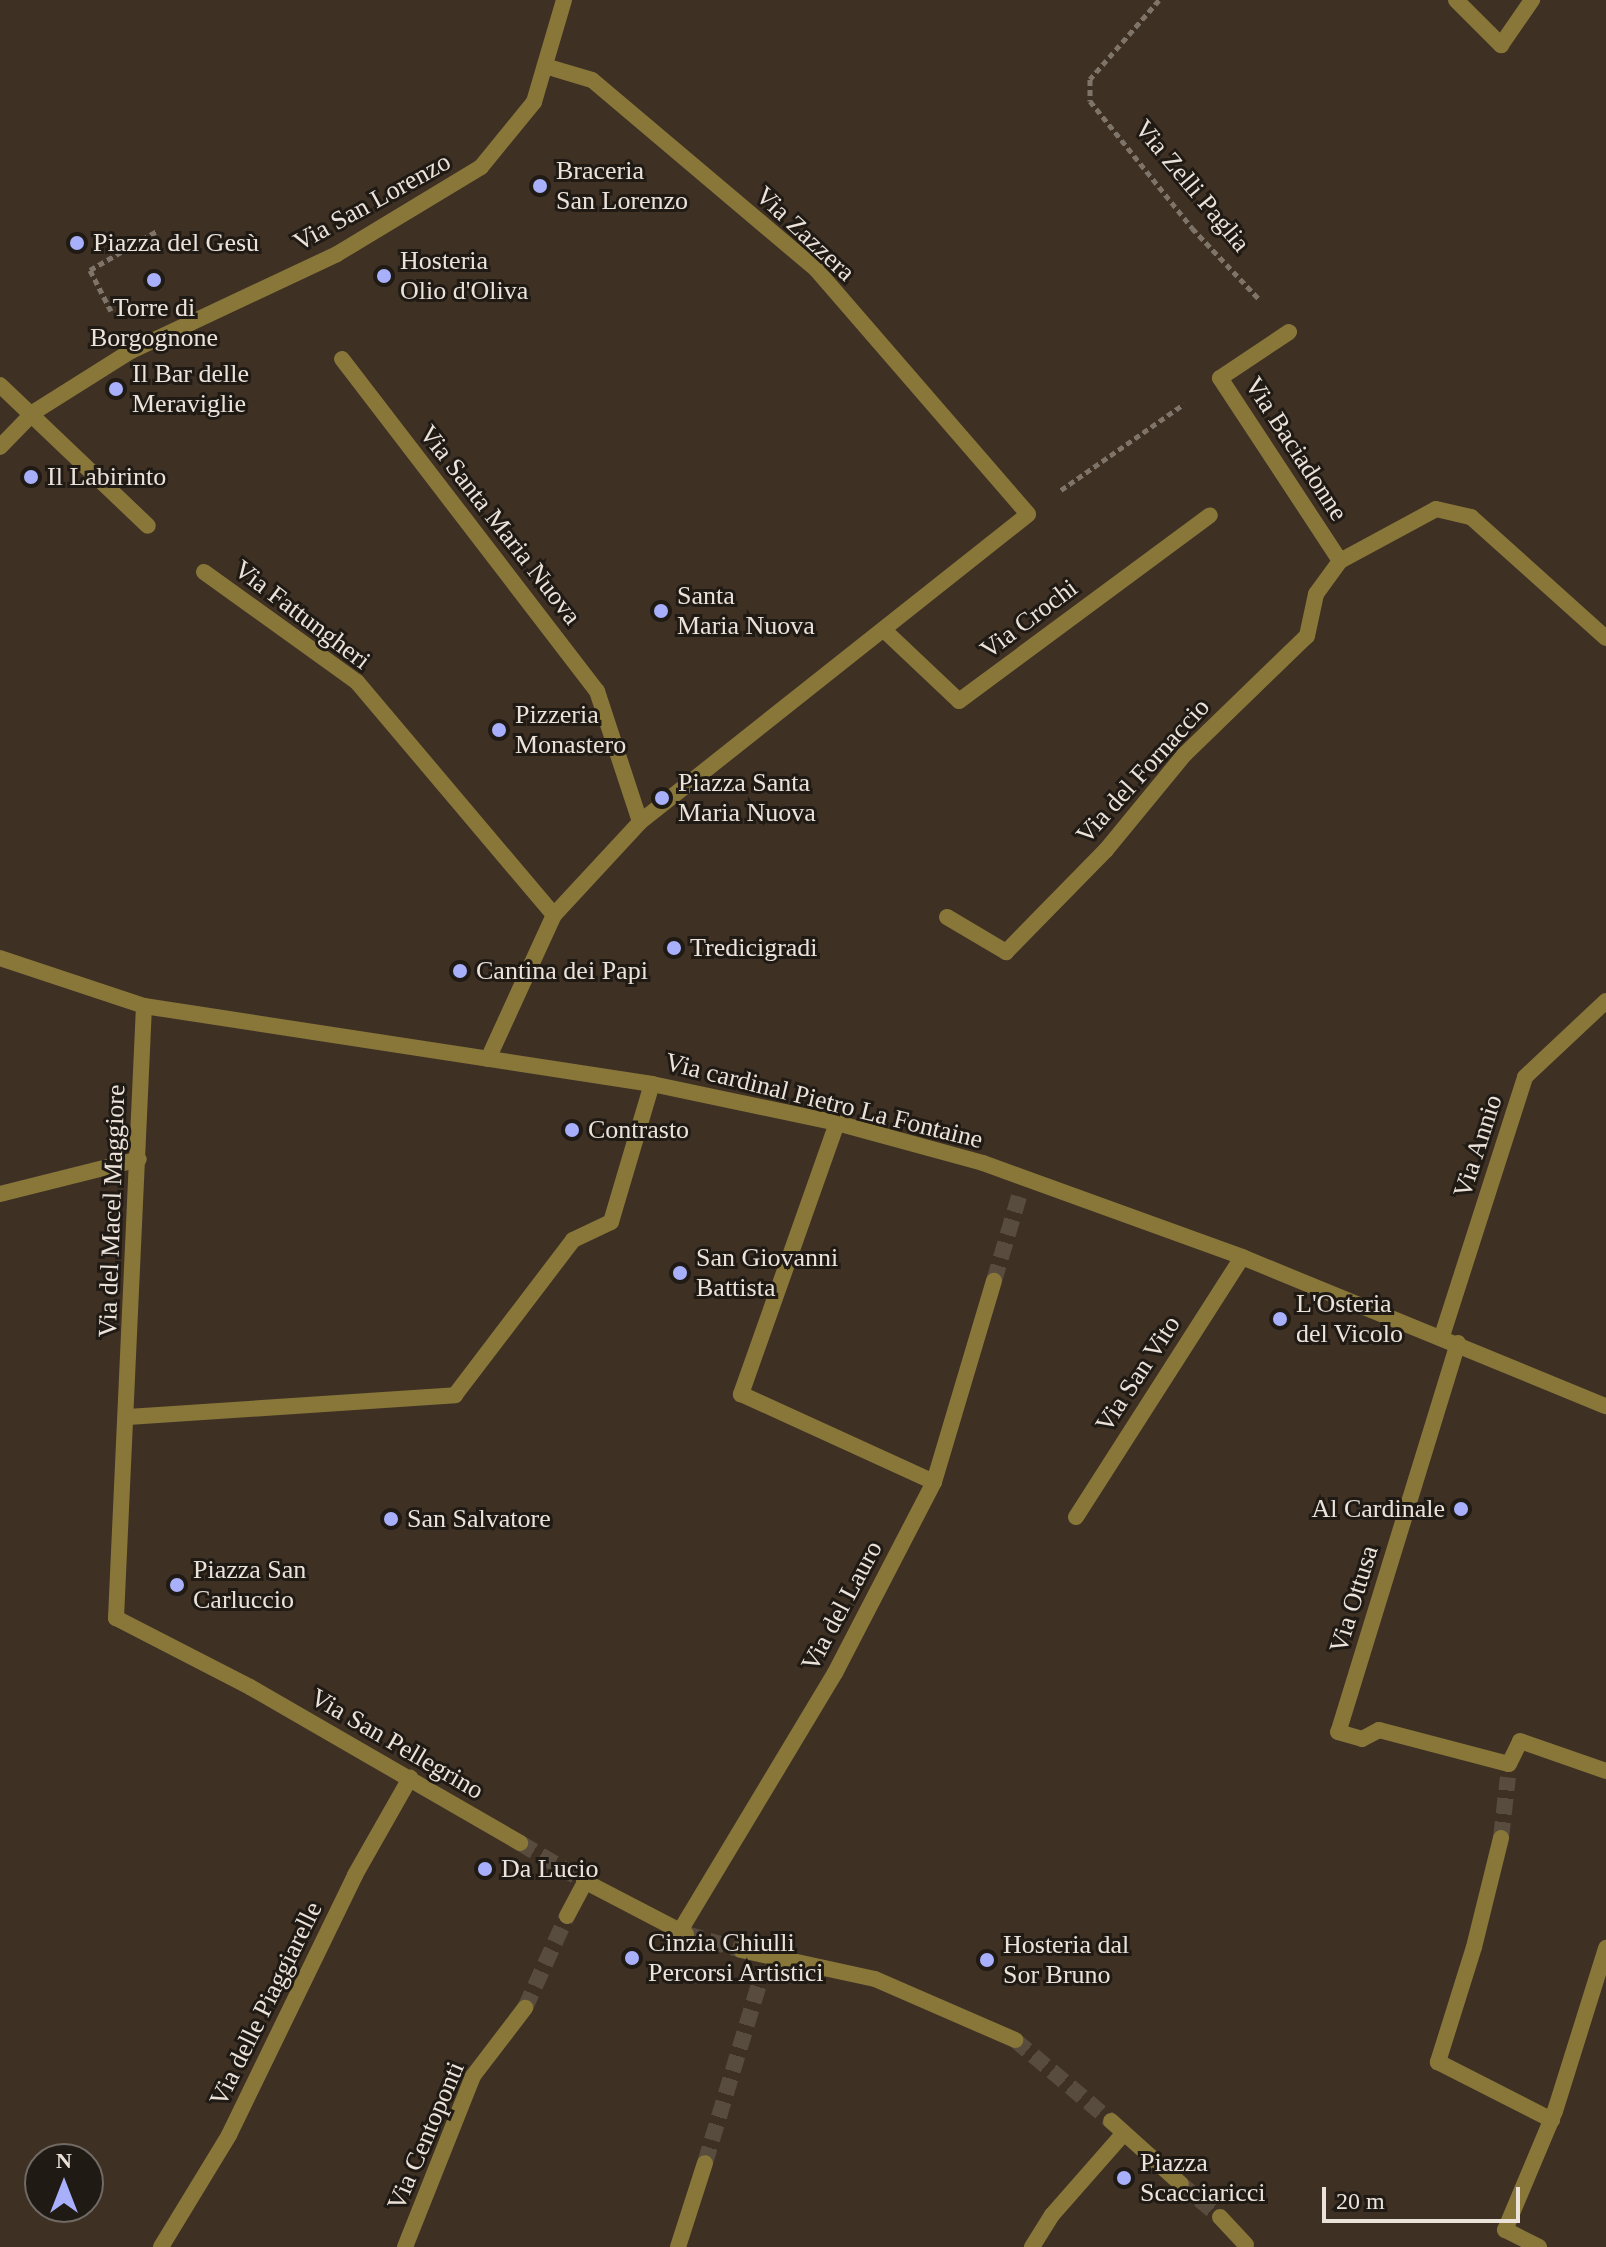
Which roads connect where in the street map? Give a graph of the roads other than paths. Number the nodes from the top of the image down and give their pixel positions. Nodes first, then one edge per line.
1 (564, 0) edge
2 (1456, 0) edge
3 (1532, 0) edge
4 (548, 67) junction
5 (1289, 332) road end
6 (342, 359) dead end
7 (0, 385) edge
8 (34, 412) junction
9 (0, 447) edge
10 (1210, 515) dead end
11 (148, 526) dead end
12 (1340, 561) junction
13 (204, 572) dead end
14 (884, 630) junction
15 (1606, 638) edge
16 (640, 822) junction
17 (554, 915) junction
18 (947, 917) dead end
19 (0, 958) edge
20 (1606, 1001) edge
21 (144, 1006) junction
22 (488, 1059) junction
23 (652, 1084) junction
24 (837, 1123) junction
25 (139, 1159) junction
26 (0, 1194) edge
27 (1242, 1257) junction
28 (994, 1281) tunnel mouth
29 (1442, 1336) junction
30 (1458, 1343) junction
31 (1606, 1406) edge
32 (128, 1417) junction
33 (934, 1482) junction
34 (1076, 1517) dead end
35 (1606, 1771) edge
36 (410, 1778) junction
37 (1501, 1838) tunnel mouth
38 (520, 1843) tunnel mouth
39 (567, 1916) tunnel mouth
40 (1606, 1948) edge
41 (741, 1950) tunnel mouth
42 (525, 2008) tunnel mouth
43 (1015, 2040) tunnel mouth
44 (1552, 2120) junction
45 (1111, 2121) tunnel mouth
46 (1124, 2133) junction
47 (705, 2163) tunnel mouth
48 (1181, 2184) tunnel mouth
49 (1220, 2217) tunnel mouth
50 (1246, 2245) dead end
51 (161, 2247) edge
52 (405, 2247) edge
53 (678, 2247) edge
54 (1032, 2247) edge
55 (1539, 2247) edge

1 - 4 street, Via San Lorenzo
2 - 3 street
4 - 8 street, Via San Lorenzo
4 - 14 street, Via Zazzera
5 - 12 street, Via Baciadonne
6 - 16 street, Via Santa Maria Nuova
7 - 8 street
8 - 9 street, Via San Lorenzo
8 - 11 street
10 - 14 street, Via Crochi
12 - 15 street, Via Baciadonne
12 - 18 street, Via del Fornaccio
13 - 17 street, Via Fattungheri
14 - 16 street
16 - 17 street
17 - 22 street
19 - 21 street, Via cardinal Pietro La Fontaine
20 - 29 street, Via Annio
21 - 22 street, Via cardinal Pietro La Fontaine
21 - 25 street, Via del Macel Maggiore
22 - 23 street, Via cardinal Pietro La Fontaine
23 - 24 street, Via cardinal Pietro La Fontaine
23 - 32 street
24 - 27 street, Via cardinal Pietro La Fontaine
24 - 33 street
25 - 26 street
25 - 32 street, Via del Macel Maggiore
27 - 29 street, Via cardinal Pietro La Fontaine
27 - 34 street, Via San Vito
28 - 33 street, Via del Lauro
29 - 30 street, Via cardinal Pietro La Fontaine
30 - 31 street, Via cardinal Pietro La Fontaine
30 - 35 street, Via Ottusa
32 - 36 street, Via San Pellegrino
33 - 39 street, Via del Lauro
36 - 38 street, Via San Pellegrino
36 - 51 street, Via delle Piaggiarelle
37 - 44 street
40 - 44 street
41 - 43 street
42 - 52 street, Via Centoponti
44 - 55 street
45 - 46 street
46 - 48 street
46 - 54 street
47 - 53 street
49 - 50 street

